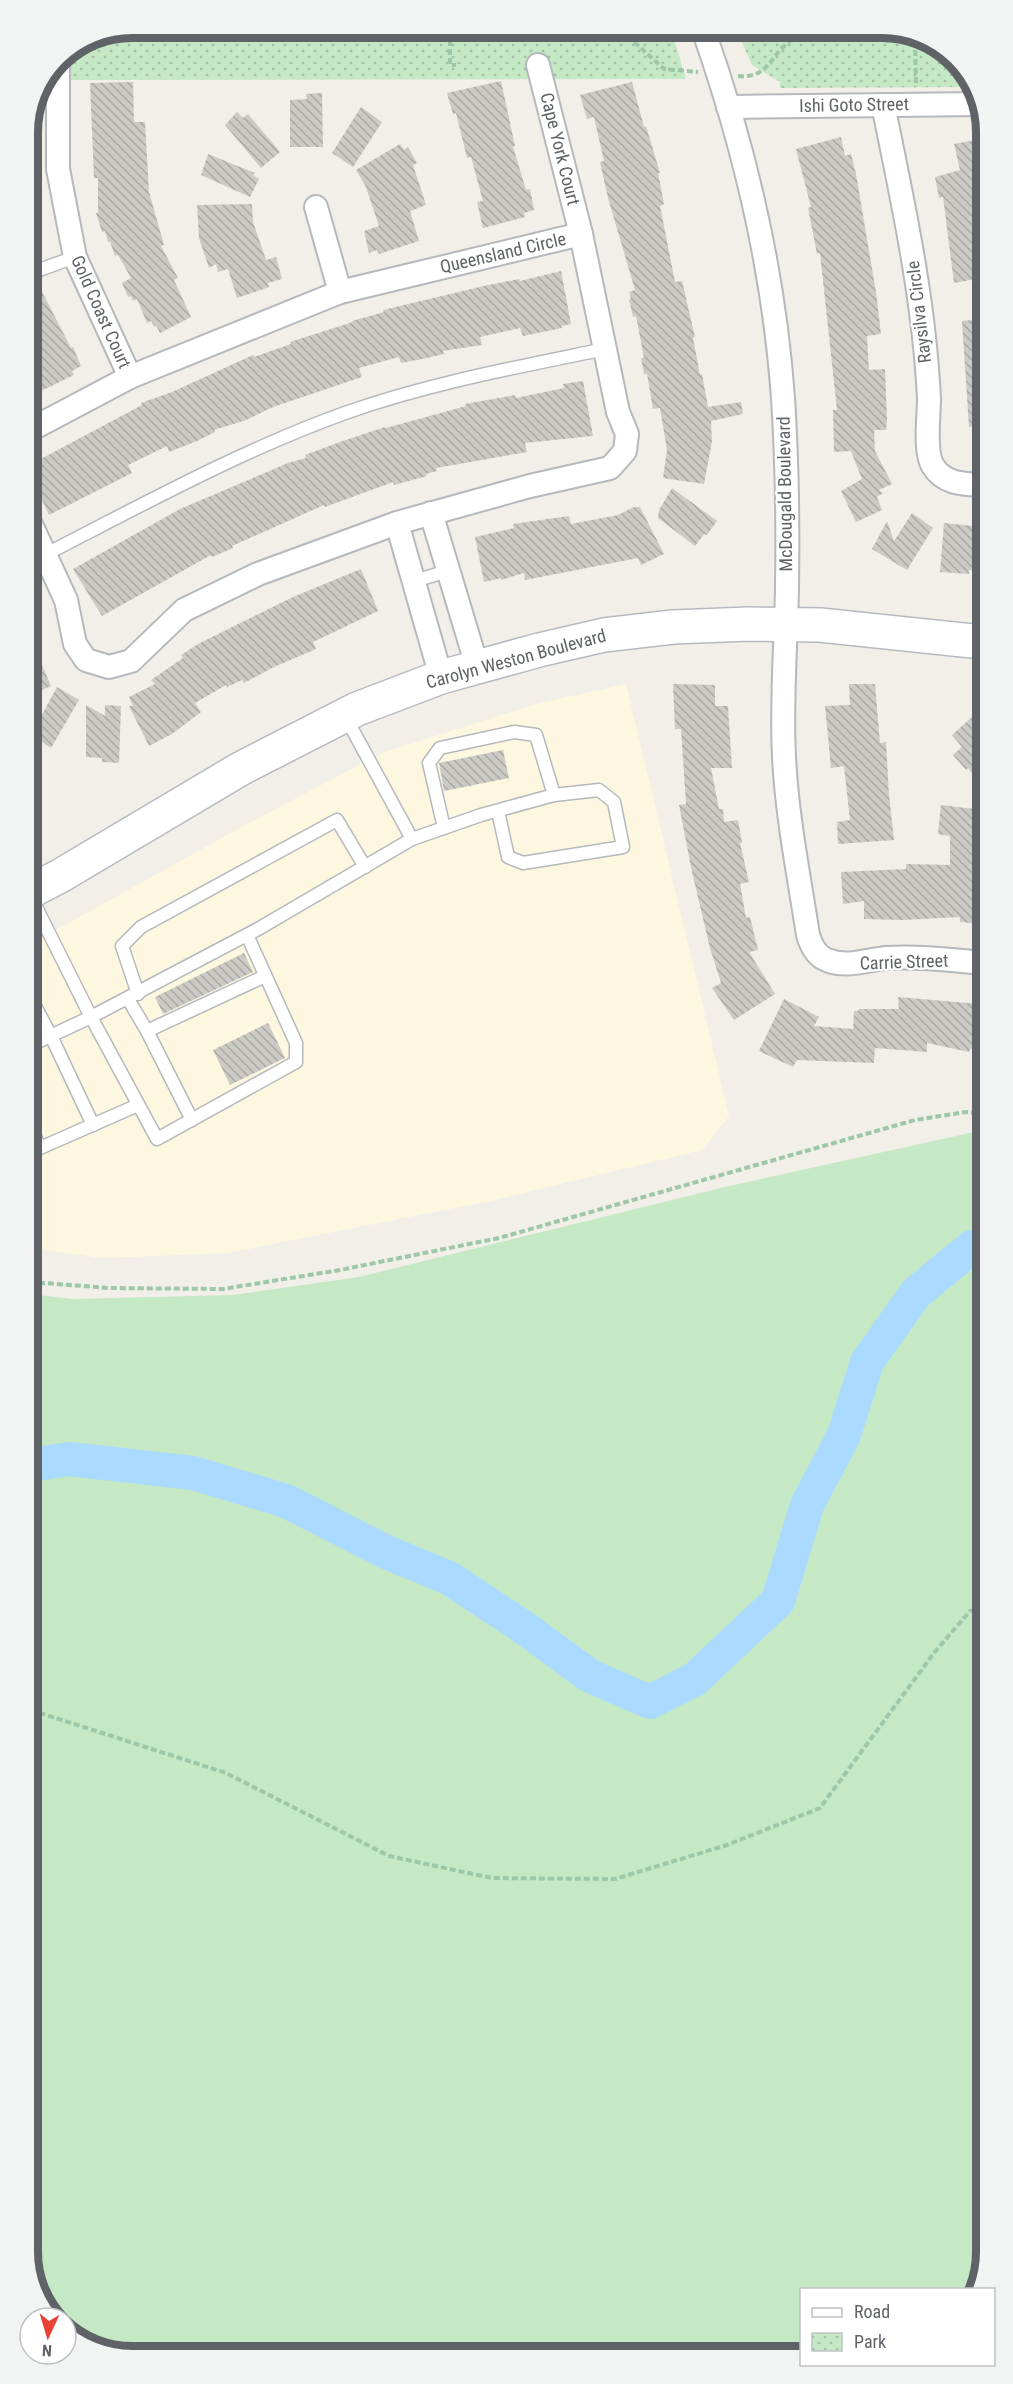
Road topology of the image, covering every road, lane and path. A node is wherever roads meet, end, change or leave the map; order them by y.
1 (266, 37) edge
2 (313, 37) edge
3 (450, 37) edge
4 (629, 38) edge
5 (706, 38) edge
6 (915, 44) edge
7 (641, 49) dead end
8 (456, 65) dead end
9 (538, 65) dead end
10 (58, 73) edge
11 (972, 104) edge
12 (883, 105) junction
13 (916, 105) junction
14 (728, 107) junction
15 (316, 207) dead end
16 (581, 234) junction
17 (75, 257) junction
18 (38, 270) edge
19 (340, 292) junction
20 (605, 349) junction
21 (130, 377) junction
22 (38, 426) edge
23 (976, 484) edge
24 (431, 513) junction
25 (398, 523) junction
26 (38, 538) edge
27 (46, 554) junction
28 (448, 571) junction
29 (414, 581) junction
30 (785, 624) junction
31 (976, 641) edge
32 (477, 666) junction
33 (441, 677) junction
34 (345, 716) junction
35 (554, 795) junction
36 (498, 811) junction
37 (444, 828) junction
38 (412, 839) junction
39 (364, 867) junction
40 (38, 888) edge
41 (38, 911) edge
42 (246, 935) junction
43 (214, 953) junction
44 (825, 960) joint
45 (976, 962) edge
46 (195, 963) junction
47 (221, 964) dead end
48 (202, 974) dead end
49 (265, 976) junction
50 (133, 996) junction
51 (38, 1012) edge
52 (91, 1017) junction
53 (147, 1031) junction
54 (51, 1036) junction
55 (38, 1042) edge
56 (138, 1105) junction
57 (976, 1113) edge
58 (192, 1120) junction
59 (93, 1125) junction
60 (38, 1149) edge
61 (38, 1283) edge
62 (976, 1610) edge
63 (38, 1712) edge

1 - 2 path
3 - 8 path
4 - 7 path
5 - 14 street, McDougald Boulevard
6 - 13 path
9 - 16 street, Cape York Court
10 - 17 street, Gold Coast Court
11 - 13 street, Ishi Goto Street
12 - 13 street, Ishi Goto Street
12 - 14 street, Ishi Goto Street
12 - 23 street, Raysilva Circle
14 - 30 street, McDougald Boulevard
15 - 19 street
16 - 19 street, Queensland Circle
16 - 20 street, Queensland Circle
17 - 18 lane
17 - 21 street, Gold Coast Court
19 - 21 street, Queensland Circle
20 - 24 street, Queensland Circle
20 - 27 lane
21 - 22 street, Queensland Circle
24 - 25 street, Queensland Circle
24 - 28 street
25 - 27 street, Queensland Circle
25 - 29 street
26 - 27 street, Queensland Circle
28 - 29 lane
28 - 32 street
29 - 33 street
30 - 31 street, Carolyn Weston Boulevard
30 - 32 street, Carolyn Weston Boulevard
30 - 44 street, McDougald Boulevard
32 - 33 street, Carolyn Weston Boulevard
33 - 34 street, Carolyn Weston Boulevard
34 - 38 lane
34 - 40 street, Carolyn Weston Boulevard
35 - 36 lane
35 - 36 lane
35 - 37 lane
36 - 37 lane
37 - 38 lane
38 - 39 lane
39 - 42 lane
39 - 50 lane
41 - 52 lane
42 - 43 lane
42 - 49 lane
43 - 46 lane
43 - 47 lane
44 - 45 street, Carrie Street
46 - 48 lane
46 - 50 lane
49 - 53 lane
49 - 58 lane
50 - 52 lane
50 - 53 lane
51 - 54 lane
52 - 54 lane
52 - 56 lane
53 - 58 lane
54 - 55 lane
54 - 59 lane
56 - 58 lane
56 - 59 lane
57 - 61 path
59 - 60 lane
62 - 63 path

